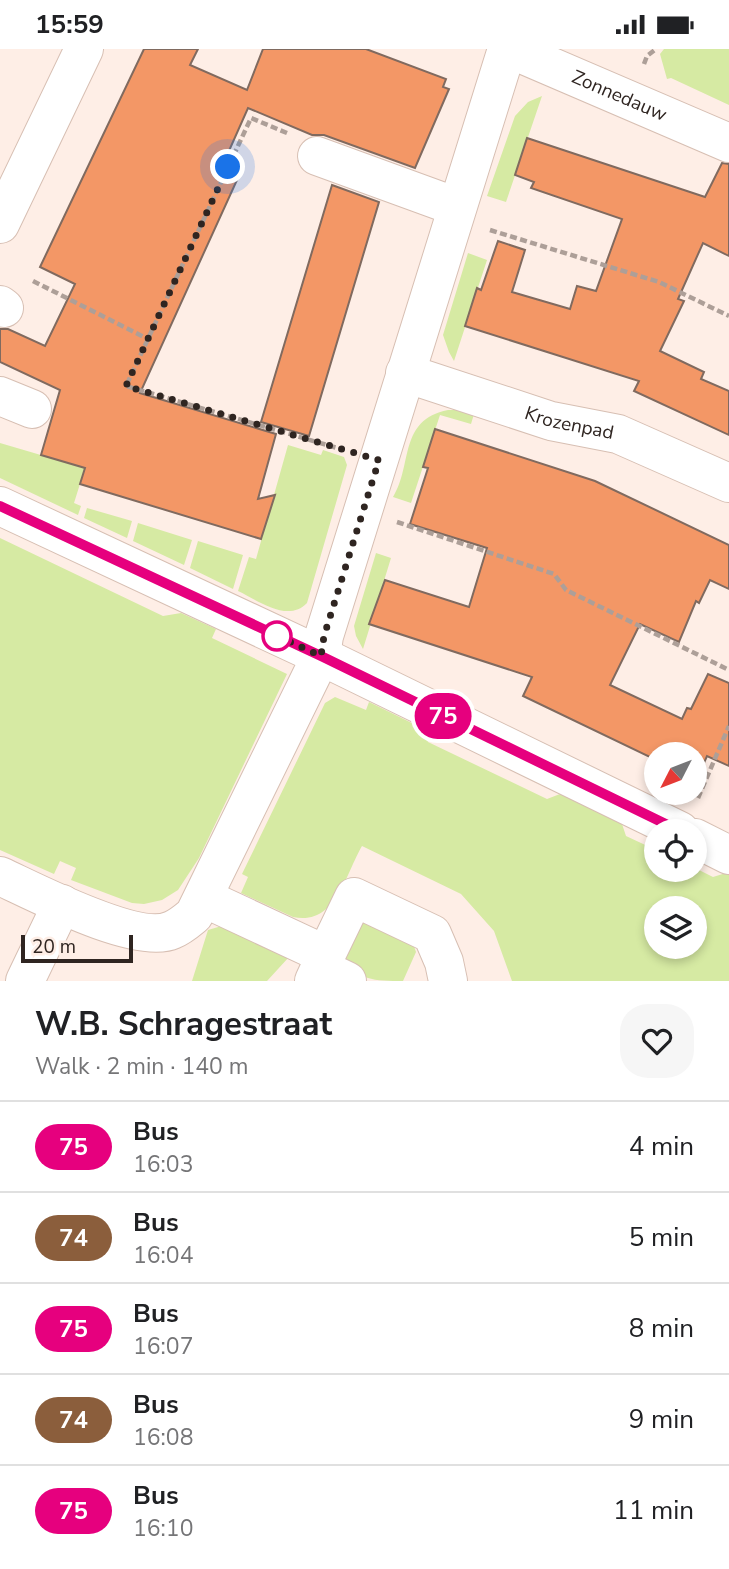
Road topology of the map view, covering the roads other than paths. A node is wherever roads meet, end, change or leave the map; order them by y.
1 (84, 49) edge
2 (508, 49) edge
3 (729, 143) edge
4 (317, 156) road end
5 (456, 213) junction
6 (0, 224) edge
7 (405, 373) junction
8 (729, 483) edge
9 (0, 506) edge
10 (321, 656) junction
11 (674, 819) edge
12 (707, 839) edge
13 (729, 855) edge
14 (0, 876) edge
15 (205, 898) junction
16 (62, 904) junction
17 (327, 971) edge
18 (25, 981) edge
19 (448, 981) edge

1 - 6 street
2 - 3 street, Zonnedauw
2 - 5 street
4 - 5 street
5 - 7 street
7 - 8 street, Krozenpad
7 - 10 street
9 - 10 street
10 - 11 street
10 - 15 street
12 - 13 street
14 - 16 street
15 - 16 street
15 - 17 street
16 - 18 street
17 - 19 street

